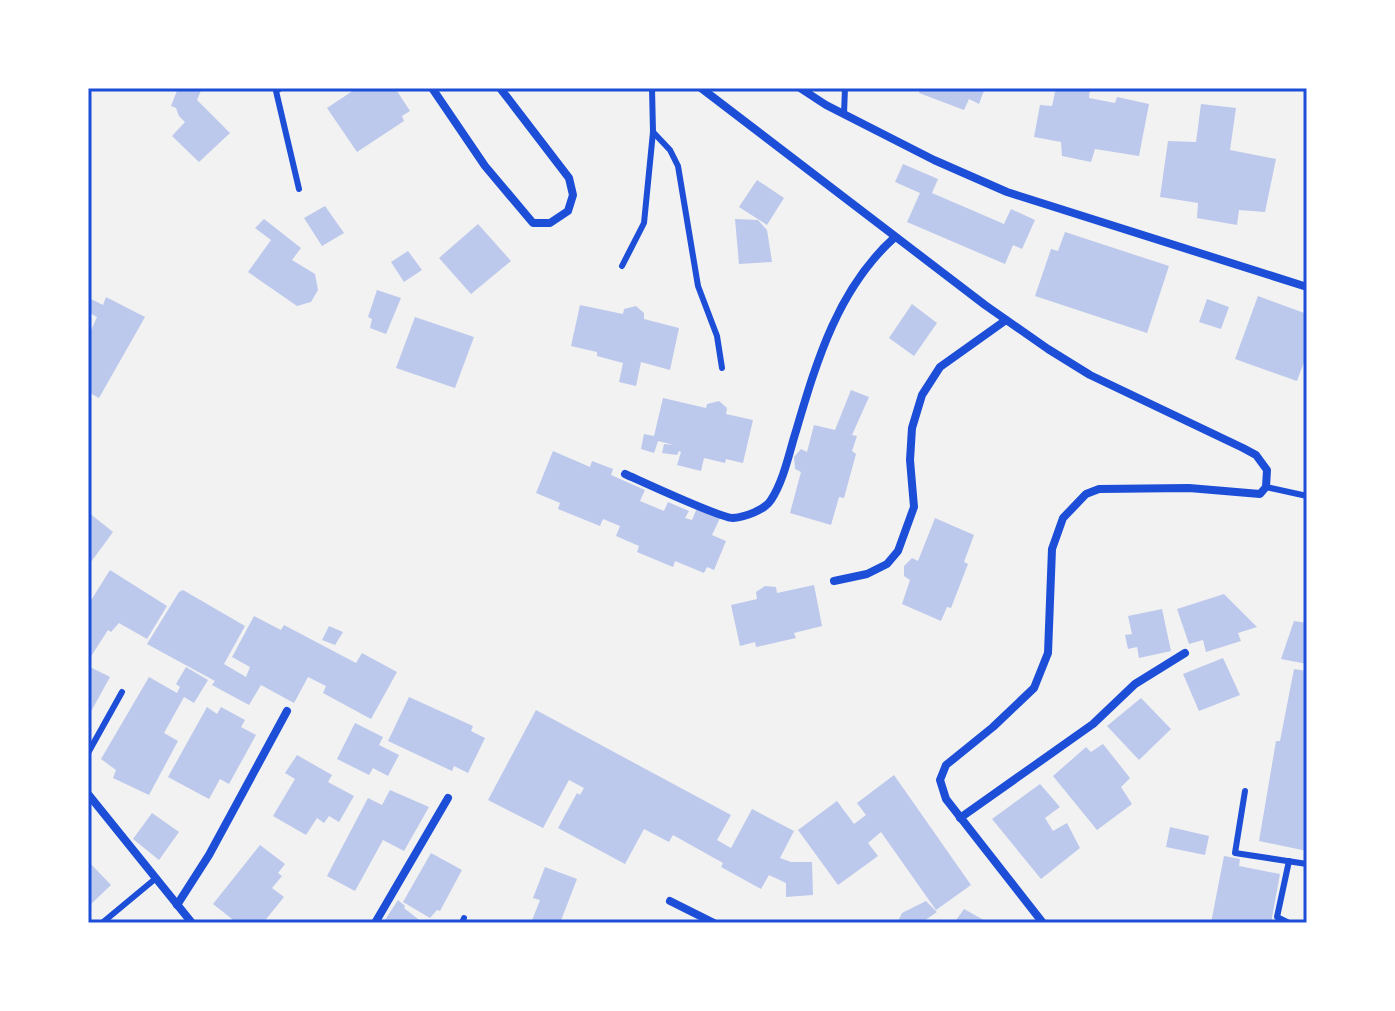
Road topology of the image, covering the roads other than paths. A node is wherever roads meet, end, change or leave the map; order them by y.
1 (281, 88) edge
2 (432, 88) edge
3 (500, 88) edge
4 (652, 88) edge
5 (701, 88) edge
6 (800, 88) edge
7 (845, 88) edge
8 (844, 114) junction
9 (653, 132) junction
10 (299, 189) dead end
11 (895, 237) junction
12 (622, 266) dead end
13 (1307, 287) edge
14 (1006, 320) junction
15 (722, 368) dead end
16 (625, 474) dead end
17 (1266, 487) junction
18 (1307, 496) edge
19 (834, 581) dead end
20 (1185, 653) dead end
21 (122, 692) dead end
22 (287, 711) dead end
23 (88, 753) edge
24 (1245, 791) dead end
25 (88, 794) edge
26 (448, 798) dead end
27 (960, 818) junction
28 (1289, 861) junction
29 (1307, 864) edge
30 (155, 879) junction
31 (670, 901) dead end
32 (177, 905) junction
33 (102, 923) edge
34 (192, 923) edge
35 (375, 923) edge
36 (714, 923) edge
37 (1043, 923) edge
38 (1289, 923) edge

1 - 10 lane
2 - 3 street
4 - 9 lane
5 - 11 street
6 - 8 street
7 - 8 lane
8 - 13 street
9 - 12 lane
9 - 15 lane
11 - 14 street
11 - 16 street
14 - 17 street
14 - 19 street
17 - 18 lane
17 - 27 street
20 - 27 street
21 - 23 lane
22 - 32 street
24 - 28 lane
25 - 30 street
26 - 35 street
27 - 37 street
28 - 29 lane
28 - 38 lane
30 - 32 street
30 - 33 lane
31 - 36 street
32 - 34 street

